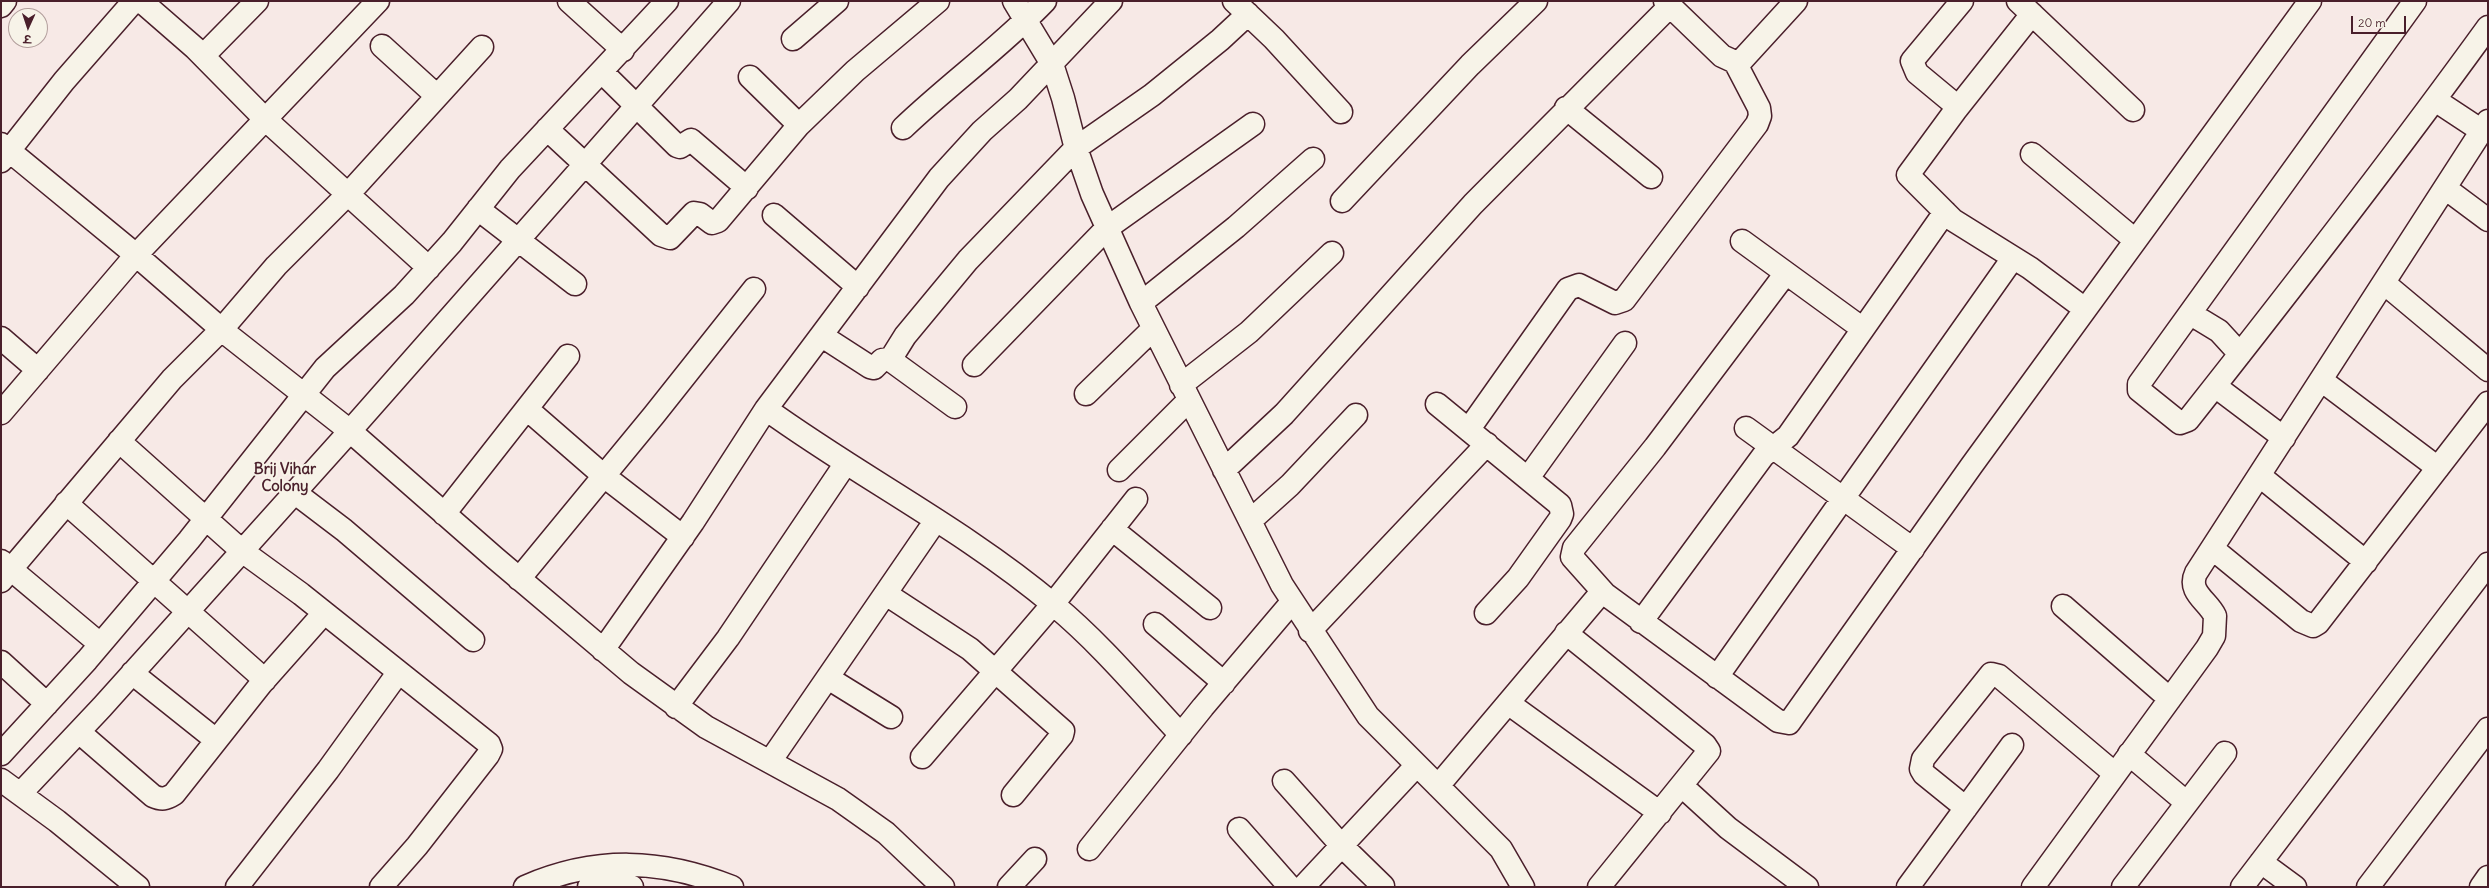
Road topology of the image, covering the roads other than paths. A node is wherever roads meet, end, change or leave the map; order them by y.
1 (5, 1) edge
2 (134, 1) edge
3 (141, 1) edge
4 (257, 1) edge
5 (378, 1) edge
6 (569, 1) edge
7 (667, 1) edge
8 (729, 1) edge
9 (837, 1) edge
10 (938, 1) edge
11 (1014, 1) edge
12 (1045, 1) edge
13 (1111, 1) edge
14 (1536, 1) edge
15 (1796, 1) edge
16 (1962, 1) edge
17 (2310, 1) edge
18 (2415, 1) edge
19 (1668, 3) edge
20 (1, 6) edge
21 (1241, 7) edge
22 (2025, 7) edge
23 (1027, 20) junction
24 (2488, 27) edge
25 (793, 39) dead end
26 (382, 46) dead end
27 (482, 47) dead end
28 (623, 50) junction
29 (203, 56) junction
30 (1735, 62) junction
31 (1052, 64) junction
32 (602, 72) junction
33 (750, 77) dead end
34 (437, 96) junction
35 (2435, 100) junction
36 (637, 107) junction
37 (1958, 107) junction
38 (1566, 108) junction
39 (2133, 110) dead end
40 (1342, 112) dead end
41 (265, 119) junction
42 (1253, 124) dead end
43 (798, 125) junction
44 (2485, 126) edge
45 (904, 128) dead end
46 (547, 129) junction
47 (1076, 148) junction
48 (4, 151) edge
49 (2032, 154) dead end
50 (1313, 159) dead end
51 (584, 166) junction
52 (1651, 177) dead end
53 (747, 188) junction
54 (2445, 188) junction
55 (348, 194) junction
56 (1342, 201) dead end
57 (478, 209) junction
58 (1944, 212) junction
59 (774, 215) dead end
60 (2488, 220) edge
61 (1107, 228) junction
62 (2135, 240) junction
63 (1742, 241) dead end
64 (518, 242) junction
65 (1332, 253) dead end
66 (136, 255) junction
67 (2013, 258) junction
68 (429, 268) junction
69 (1786, 273) junction
70 (2384, 283) junction
71 (575, 284) dead end
72 (858, 287) junction
73 (754, 289) dead end
74 (1141, 303) junction
75 (2085, 310) junction
76 (2191, 314) junction
77 (222, 329) junction
78 (1154, 329) junction
79 (1862, 330) junction
80 (822, 336) junction
81 (1, 338) edge
82 (1625, 343) dead end
83 (2240, 354) junction
84 (568, 356) dead end
85 (890, 360) junction
86 (974, 365) dead end
87 (38, 370) junction
88 (2488, 370) edge
89 (2321, 380) junction
90 (2215, 386) junction
91 (1184, 393) junction
92 (1086, 394) dead end
93 (305, 395) junction
94 (2488, 403) edge
95 (1437, 404) dead end
96 (955, 407) dead end
97 (527, 409) junction
98 (766, 409) junction
99 (1, 413) edge
100 (1356, 415) dead end
101 (1746, 428) dead end
102 (1469, 429) junction
103 (350, 431) junction
104 (2284, 438) junction
105 (119, 441) junction
106 (1487, 444) junction
107 (1774, 447) junction
108 (846, 463) junction
109 (2438, 468) junction
110 (1119, 470) dead end
111 (1224, 470) junction
112 (604, 476) junction
113 (2260, 476) junction
114 (1528, 478) junction
115 (294, 492) junction
116 (1136, 499) dead end
117 (1842, 499) junction
118 (66, 503) junction
119 (444, 514) junction
120 (206, 518) junction
121 (936, 520) junction
122 (1250, 521) junction
123 (1112, 529) junction
124 (683, 537) junction
125 (1913, 549) junction
126 (2213, 549) junction
127 (242, 551) junction
128 (2366, 562) junction
129 (2488, 564) edge
130 (4, 570) edge
131 (519, 579) junction
132 (154, 580) junction
133 (886, 594) junction
134 (1605, 594) junction
135 (1292, 602) junction
136 (1054, 604) junction
137 (2063, 606) dead end
138 (1210, 608) dead end
139 (187, 613) junction
140 (324, 613) junction
141 (1486, 613) dead end
142 (1641, 622) junction
143 (1155, 624) dead end
144 (1310, 631) junction
145 (1566, 633) junction
146 (473, 640) dead end
147 (100, 644) junction
148 (603, 650) junction
149 (1, 662) edge
150 (996, 672) junction
151 (132, 673) junction
152 (398, 673) junction
153 (1717, 677) junction
154 (828, 678) junction
155 (265, 680) junction
156 (1224, 683) junction
157 (2170, 699) junction
158 (1508, 703) junction
159 (47, 704) junction
160 (676, 707) junction
161 (891, 717) dead end
162 (2488, 729) edge
163 (79, 732) junction
164 (1181, 735) junction
165 (216, 740) junction
166 (2012, 745) dead end
167 (2225, 753) dead end
168 (1, 754) edge
169 (2128, 754) junction
170 (922, 757) dead end
171 (771, 760) junction
172 (1416, 766) junction
173 (2114, 773) junction
174 (1, 780) edge
175 (1284, 781) dead end
176 (1438, 786) junction
177 (1682, 786) junction
178 (20, 794) junction
179 (1013, 795) dead end
180 (2187, 803) junction
181 (1966, 808) junction
182 (1660, 813) junction
183 (1239, 829) dead end
184 (1341, 845) junction
185 (1089, 849) dead end
186 (1035, 859) dead end
187 (2261, 862) junction
188 (2488, 877) edge
189 (1384, 886) edge
190 (138, 887) edge
191 (237, 887) edge
192 (381, 887) edge
193 (525, 887) edge
194 (589, 887) edge
195 (632, 887) edge
196 (732, 887) edge
197 (943, 887) edge
198 (1009, 887) edge
199 (1290, 887) edge
200 (1303, 887) edge
201 (1523, 887) edge
202 (1599, 887) edge
203 (1807, 887) edge
204 (1908, 887) edge
205 (2033, 887) edge
206 (2124, 887) edge
207 (2242, 887) edge
208 (2295, 887) edge
209 (2368, 887) edge
210 (2481, 887) edge

1 - 20 street
2 - 48 street
3 - 29 street
4 - 29 street
5 - 41 street
6 - 28 street
7 - 28 street
8 - 36 street
9 - 25 street
10 - 43 street
11 - 23 street
12 - 23 street
13 - 31 street
14 - 56 street
15 - 30 street
16 - 37 street
17 - 62 street
18 - 76 street
19 - 30 street
19 - 38 street
21 - 40 street
21 - 47 street
22 - 37 street
22 - 39 street
23 - 31 street
23 - 45 street
24 - 35 street
26 - 34 street
27 - 34 street
28 - 32 street
29 - 41 street
30 - 102 street
31 - 47 street
31 - 72 street
32 - 36 street
32 - 46 street
33 - 43 street
34 - 55 street
35 - 44 street
35 - 83 street
36 - 51 street
36 - 53 street
37 - 58 street
38 - 52 street
38 - 111 street
41 - 55 street
41 - 66 street
42 - 61 street
43 - 53 street
44 - 54 street
46 - 51 street
46 - 57 street
47 - 61 street
47 - 85 street
48 - 66 street
49 - 62 street
50 - 74 street
51 - 53 street
51 - 64 street
54 - 60 street
54 - 70 street
55 - 68 street
55 - 77 street
57 - 64 street
57 - 68 street
58 - 67 street
58 - 79 street
59 - 72 street
61 - 74 street
61 - 86 street
62 - 75 street
63 - 69 street
64 - 71 street
64 - 103 street
65 - 91 street
66 - 77 street
66 - 87 street
67 - 75 street
67 - 117 street
68 - 93 street
69 - 79 street
69 - 134 street
70 - 88 street
70 - 89 street
72 - 80 street
73 - 112 street
74 - 78 street
75 - 125 street
76 - 83 street
76 - 90 street
77 - 93 street
77 - 105 street
78 - 91 street
78 - 92 street
79 - 107 street
80 - 85 street
80 - 98 street
81 - 87 street
82 - 114 street
83 - 90 street
84 - 97 street
85 - 96 street
87 - 99 street
89 - 104 street
89 - 109 street
90 - 104 street
91 - 110 street
91 - 111 street
93 - 103 street
93 - 120 street
94 - 109 street
95 - 102 street
97 - 112 street
97 - 119 street
98 - 108 street
98 - 124 street
100 - 122 street
101 - 107 street
102 - 106 street
103 - 115 street
103 - 119 street
104 - 113 street
105 - 118 street
105 - 120 street
106 - 114 street
106 - 144 street
107 - 117 street
107 - 142 street
108 - 121 street
108 - 160 street
109 - 128 street
111 - 122 street
112 - 124 street
112 - 131 street
113 - 126 street
113 - 128 street
114 - 141 street
115 - 127 street
115 - 146 street
116 - 123 street
117 - 125 street
117 - 153 street
118 - 130 street
118 - 132 street
119 - 131 street
120 - 127 street
120 - 132 street
121 - 133 street
121 - 136 street
122 - 135 street
123 - 136 street
123 - 138 street
124 - 148 street
125 - 153 street
126 - 128 street
126 - 157 street
127 - 139 street
127 - 140 street
129 - 187 street
130 - 147 street
131 - 148 street
132 - 139 street
132 - 147 street
133 - 150 street
133 - 154 street
134 - 142 street
134 - 145 street
135 - 144 street
135 - 156 street
136 - 150 street
136 - 164 street
137 - 157 street
139 - 151 street
139 - 155 street
140 - 152 street
140 - 155 street
142 - 153 street
143 - 156 street
144 - 172 street
145 - 158 street
145 - 177 street
147 - 159 street
148 - 160 street
149 - 159 street
150 - 170 street
150 - 179 street
151 - 163 street
151 - 165 street
152 - 191 street
152 - 192 street
154 - 161 street
154 - 171 street
155 - 165 street
156 - 164 street
157 - 169 street
158 - 176 street
158 - 182 street
159 - 168 street
160 - 171 street
162 - 209 street
163 - 165 street
163 - 178 street
164 - 185 street
166 - 181 street
167 - 180 street
169 - 173 street
169 - 180 street
171 - 197 street
172 - 176 street
172 - 184 street
173 - 181 street
173 - 205 street
174 - 178 street
175 - 184 street
176 - 201 street
177 - 182 street
177 - 203 street
178 - 190 street
180 - 206 street
181 - 204 street
182 - 202 street
183 - 199 street
184 - 189 street
184 - 200 street
186 - 198 street
187 - 207 street
187 - 208 street
188 - 210 street
193 - 196 street
194 - 195 street

